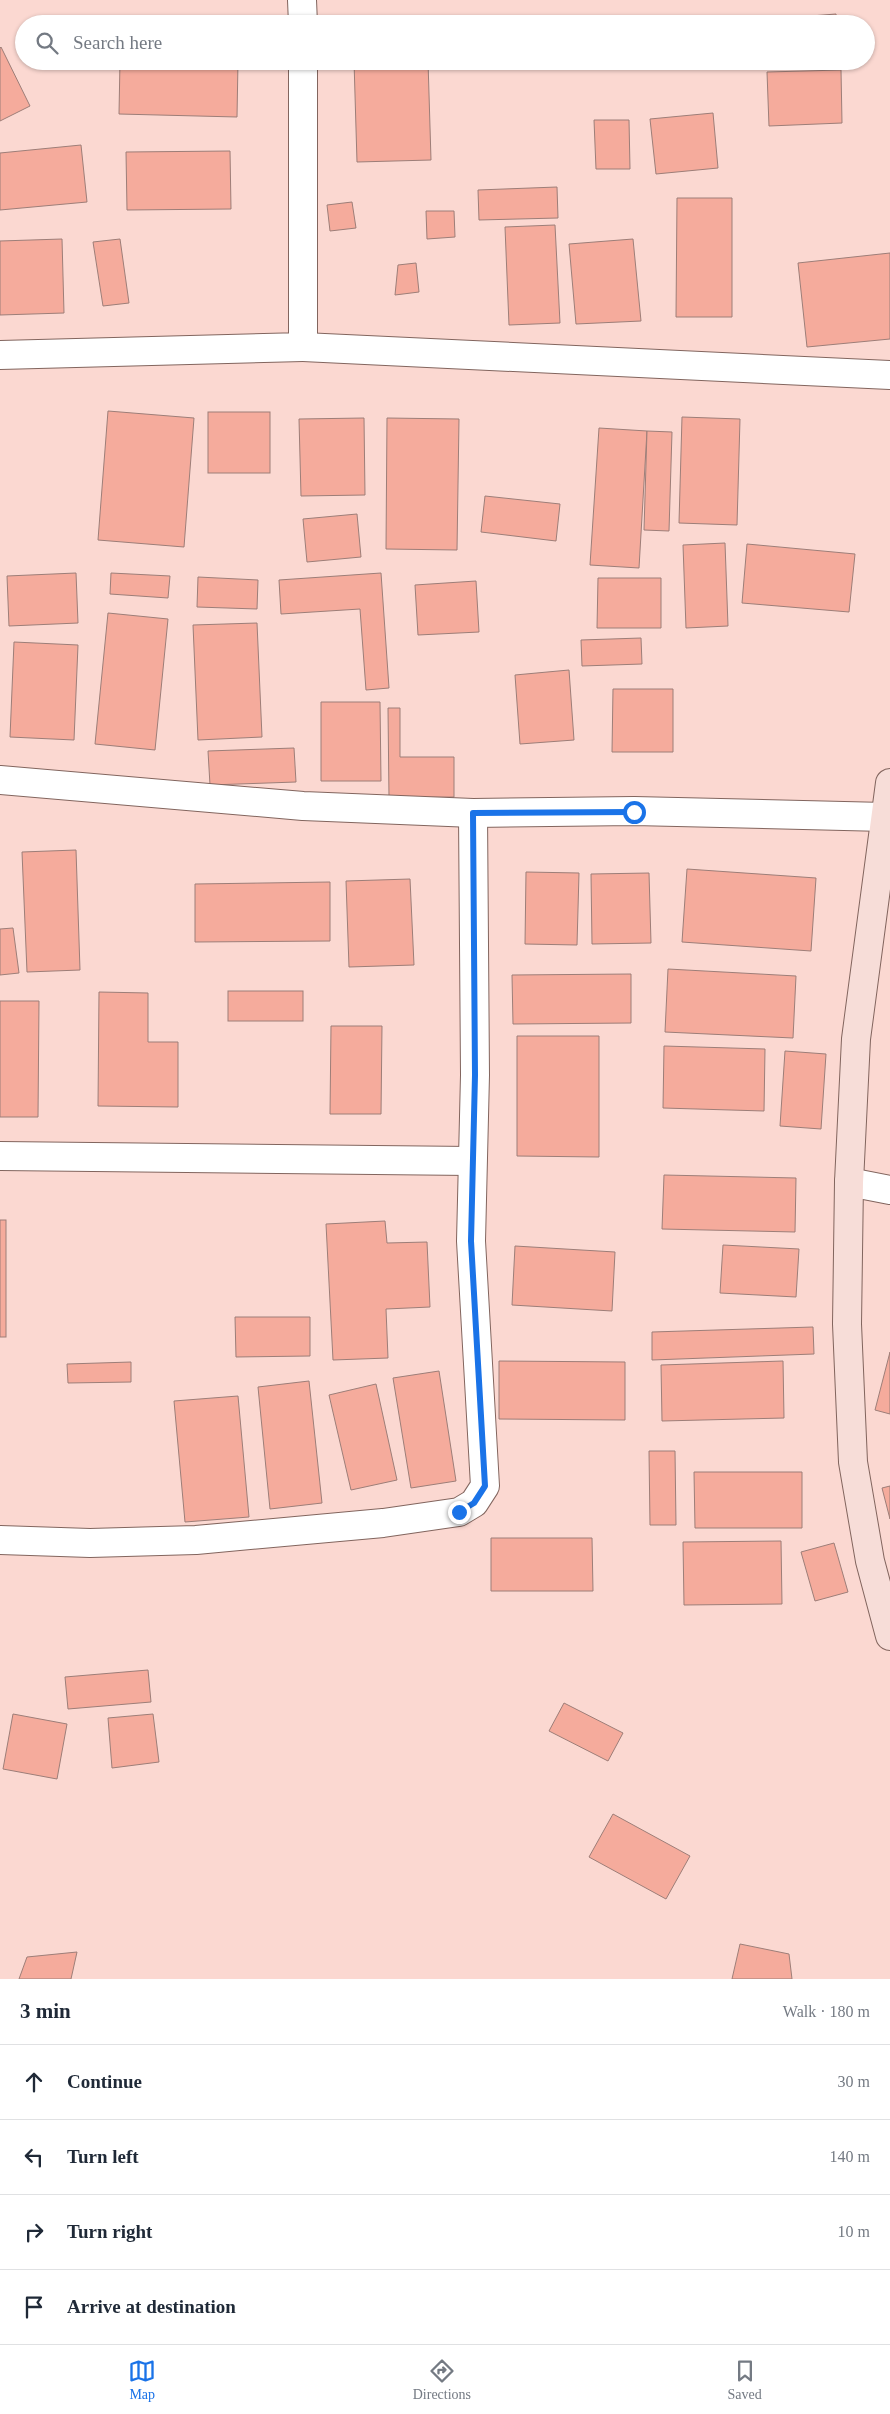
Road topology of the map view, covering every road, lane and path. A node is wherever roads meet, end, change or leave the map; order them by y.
1 (302, 0) edge
2 (303, 15) edge
3 (303, 70) edge
4 (303, 347) junction
5 (0, 355) edge
6 (890, 375) edge
7 (0, 780) edge
8 (890, 783) edge
9 (473, 813) junction
10 (885, 817) junction
11 (0, 1156) edge
12 (472, 1160) junction
13 (849, 1182) junction
14 (890, 1190) edge
15 (0, 1540) edge
16 (890, 1636) edge

1 - 2 street
3 - 4 street
4 - 5 street
4 - 6 street
7 - 9 street
8 - 10 street
9 - 10 street
9 - 12 street
10 - 13 street
11 - 12 street
12 - 15 street
13 - 14 street
13 - 16 street

